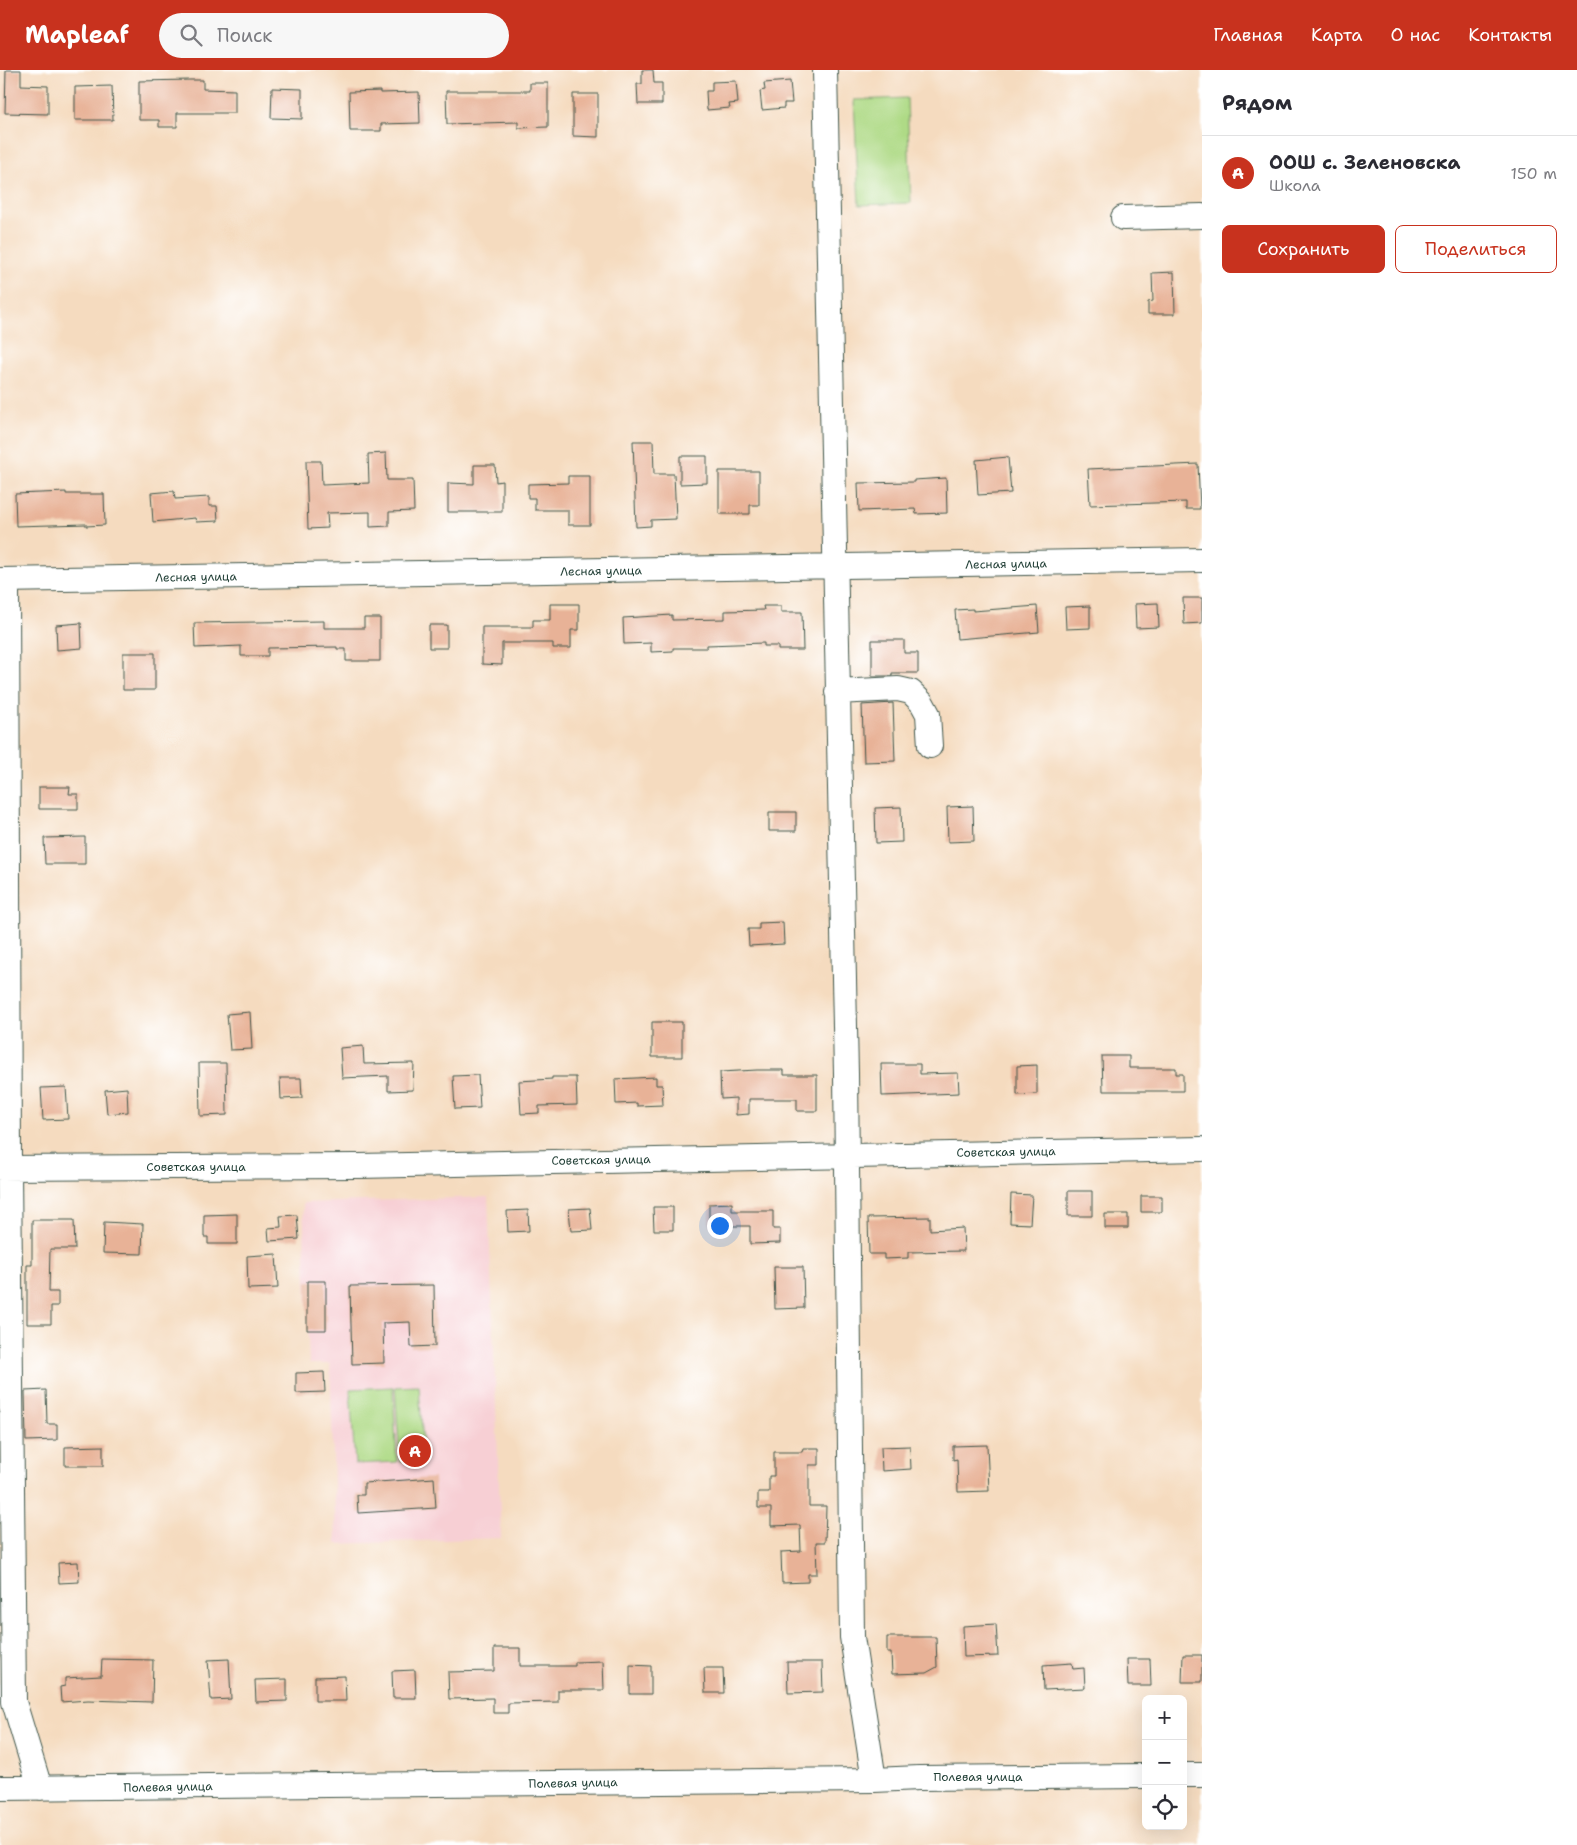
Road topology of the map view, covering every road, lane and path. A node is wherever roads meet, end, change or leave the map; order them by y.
1 (825, 70) edge
2 (1202, 216) edge
3 (1123, 218) dead end
4 (1202, 560) edge
5 (835, 567) junction
6 (3, 580) edge
7 (837, 692) junction
8 (930, 746) dead end
9 (1202, 1149) edge
10 (847, 1155) junction
11 (4, 1168) edge
12 (1202, 1775) edge
13 (1142, 1776) edge
14 (1187, 1776) edge
15 (874, 1780) junction
16 (0, 1788) edge
17 (40, 1788) junction

1 - 5 street
2 - 3 street
4 - 5 street, Лесная улица
5 - 6 street, Лесная улица
5 - 7 street
6 - 11 street
7 - 8 street
7 - 10 street
9 - 10 street, Советская улица
10 - 11 street, Советская улица
10 - 15 street
11 - 17 street
12 - 14 street
13 - 15 street, Полевая улица
15 - 17 street, Полевая улица
16 - 17 street, Полевая улица

